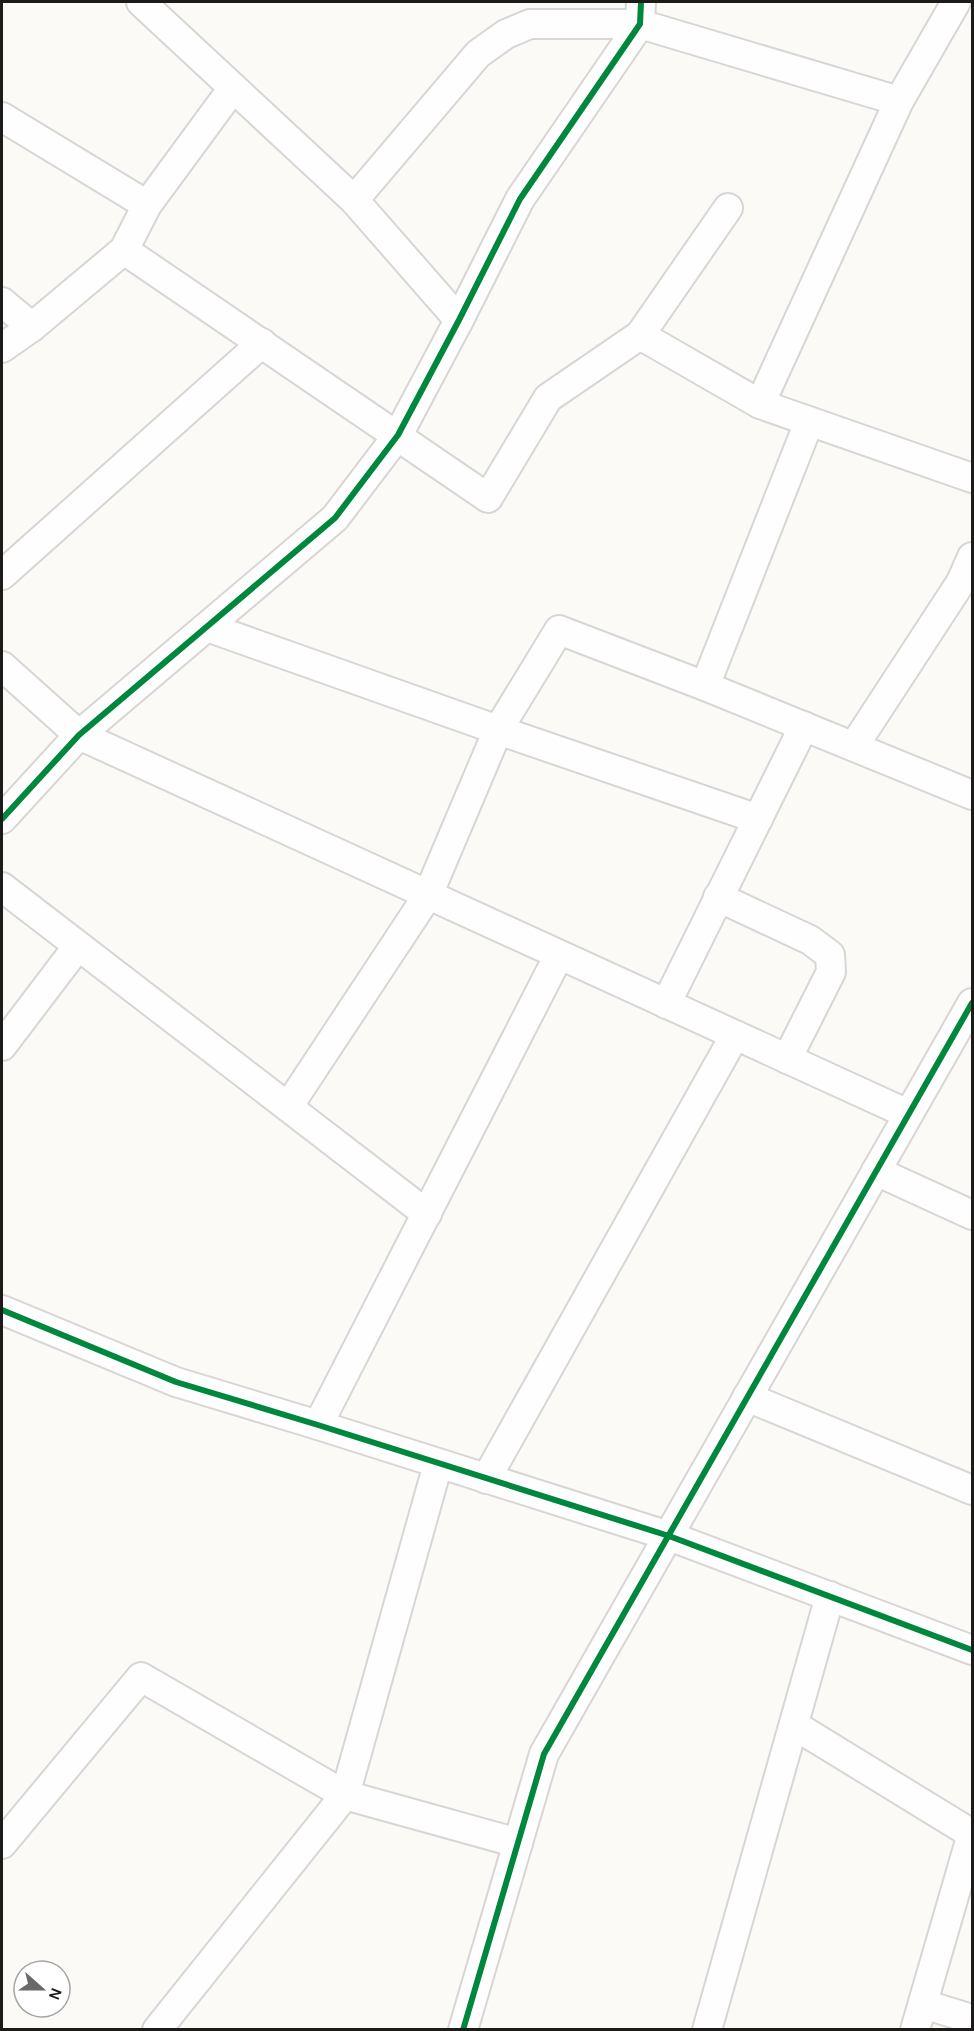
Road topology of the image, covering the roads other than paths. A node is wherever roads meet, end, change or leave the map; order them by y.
1 (141, 2) edge
2 (956, 2) edge
3 (641, 13) edge
4 (233, 88) junction
5 (899, 101) junction
6 (2, 117) edge
7 (354, 200) junction
8 (147, 206) junction
9 (728, 208) dead end
10 (124, 250) junction
11 (2, 302) edge
12 (459, 320) junction
13 (32, 327) junction
14 (640, 335) junction
15 (262, 343) junction
16 (2, 348) edge
17 (760, 404) junction
18 (809, 422) junction
19 (398, 435) junction
20 (972, 478) edge
21 (972, 557) edge
22 (2, 575) edge
23 (207, 627) junction
24 (2, 666) edge
25 (705, 686) junction
26 (804, 726) junction
27 (498, 730) junction
28 (79, 735) junction
29 (854, 746) junction
30 (972, 795) edge
31 (2, 819) edge
32 (758, 819) junction
33 (2, 887) edge
34 (428, 895) junction
35 (718, 897) junction
36 (78, 946) junction
37 (559, 955) junction
38 (972, 1003) edge
39 (666, 1004) junction
40 (735, 1035) junction
41 (2, 1046) edge
42 (787, 1059) junction
43 (288, 1107) junction
44 (909, 1114) junction
45 (876, 1171) junction
46 (427, 1214) junction
47 (972, 1215) edge
48 (2, 1310) edge
49 (747, 1397) junction
50 (318, 1425) junction
51 (438, 1464) junction
52 (486, 1479) junction
53 (972, 1490) edge
54 (669, 1536) junction
55 (830, 1596) junction
56 (972, 1650) edge
57 (794, 1725) junction
58 (345, 1795) junction
59 (972, 1834) edge
60 (518, 1843) junction
61 (2, 1844) edge
62 (919, 2017) edge
63 (972, 2019) edge
64 (157, 2030) edge
65 (463, 2030) edge
66 (707, 2030) edge

1 - 4 street
2 - 5 street
3 - 5 street
3 - 7 street
3 - 12 street
4 - 7 street
4 - 8 street
5 - 17 street
6 - 8 street
7 - 12 street
8 - 10 street
9 - 14 street
10 - 13 street
10 - 15 street
11 - 13 street
12 - 19 street
13 - 16 street
14 - 17 street
14 - 19 street
15 - 19 street
15 - 22 street
17 - 18 street
18 - 20 street
18 - 25 street
19 - 23 street
21 - 29 street
23 - 27 street
23 - 28 street
24 - 28 street
25 - 26 street
25 - 27 street
26 - 29 street
26 - 32 street
27 - 32 street
27 - 34 street
28 - 31 street
28 - 34 street
29 - 30 street
32 - 35 street
33 - 36 street
34 - 37 street
34 - 43 street
35 - 39 street
35 - 42 street
36 - 41 street
36 - 43 street
37 - 39 street
37 - 46 street
38 - 44 street
39 - 40 street
40 - 42 street
40 - 52 street
42 - 44 street
43 - 46 street
44 - 45 street
45 - 47 street
45 - 49 street
46 - 50 street
48 - 50 street
49 - 53 street
49 - 54 street
50 - 51 street
51 - 52 street
51 - 58 street
52 - 54 street
54 - 55 street
54 - 60 street
55 - 56 street
55 - 57 street
57 - 59 street
57 - 66 street
58 - 60 street
58 - 61 street
58 - 64 street
59 - 62 street
60 - 65 street
62 - 63 street

